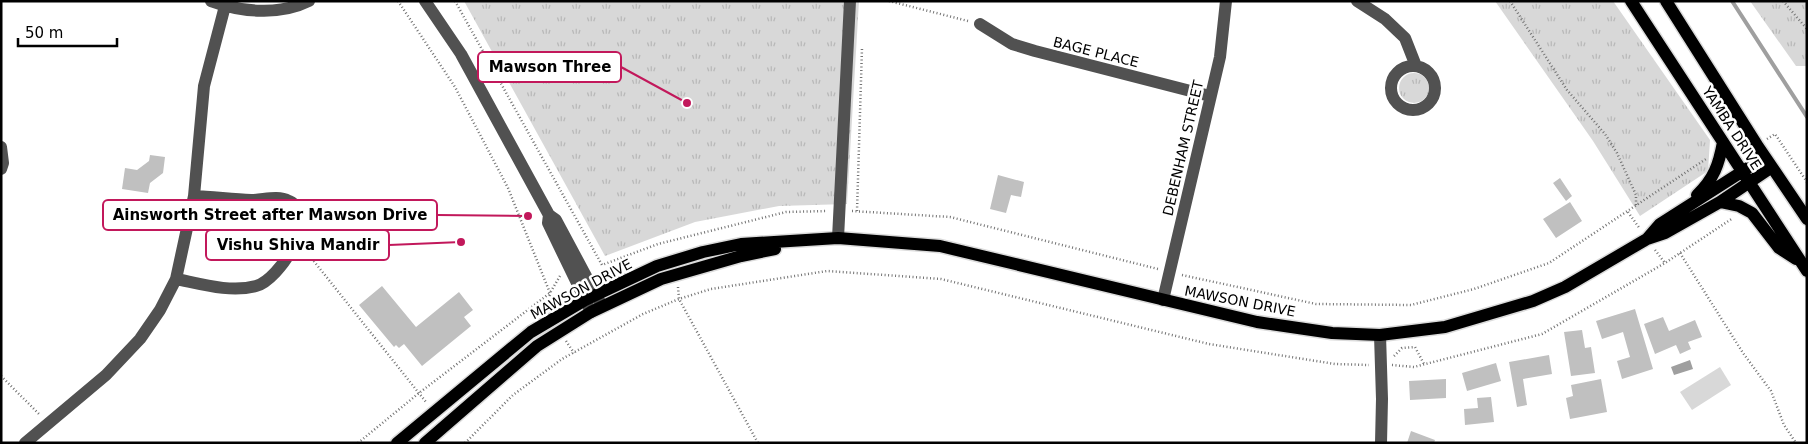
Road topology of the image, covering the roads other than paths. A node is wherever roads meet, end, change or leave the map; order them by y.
1 (211, 1) edge
2 (309, 1) edge
3 (425, 1) edge
4 (850, 1) edge
5 (1226, 1) edge
6 (1357, 1) edge
7 (1632, 1) edge
8 (1666, 1) edge
9 (225, 6) junction
10 (980, 24) road end
11 (1416, 66) dead end
12 (1210, 96) junction
13 (1723, 142) junction
14 (1, 148) edge
15 (1769, 162) junction
16 (1, 169) edge
17 (1746, 178) junction
18 (194, 196) junction
19 (1720, 202) junction
20 (1679, 212) junction
21 (1807, 219) edge
22 (838, 238) junction
23 (1647, 239) junction
24 (1804, 267) edge
25 (176, 279) junction
26 (1163, 300) junction
27 (593, 303) junction
28 (1380, 335) junction
29 (25, 443) edge
30 (396, 443) edge
31 (425, 443) edge
32 (1381, 443) edge

1 - 9 street
2 - 9 street
3 - 27 street
4 - 22 street
5 - 12 street, DEBENHAM STREET
6 - 11 street
7 - 13 main road, YAMBA DRIVE
8 - 15 main road, YAMBA DRIVE
9 - 18 street
10 - 12 street, BAGE PLACE
12 - 26 street, DEBENHAM STREET
13 - 17 main road, YAMBA DRIVE
13 - 20 main road
14 - 16 street
15 - 17 main road
15 - 21 main road, YAMBA DRIVE
17 - 19 main road, MAWSON DRIVE
17 - 20 main road, MAWSON DRIVE
17 - 24 main road, YAMBA DRIVE
18 - 25 street
18 - 25 street
19 - 23 main road, MAWSON DRIVE
19 - 24 main road
20 - 23 main road, MAWSON DRIVE
22 - 26 main road, MAWSON DRIVE
22 - 27 main road, MAWSON DRIVE
23 - 28 main road, MAWSON DRIVE
25 - 29 street
26 - 28 main road, MAWSON DRIVE
27 - 30 main road, MAWSON DRIVE
27 - 31 main road, MAWSON DRIVE
28 - 32 street

